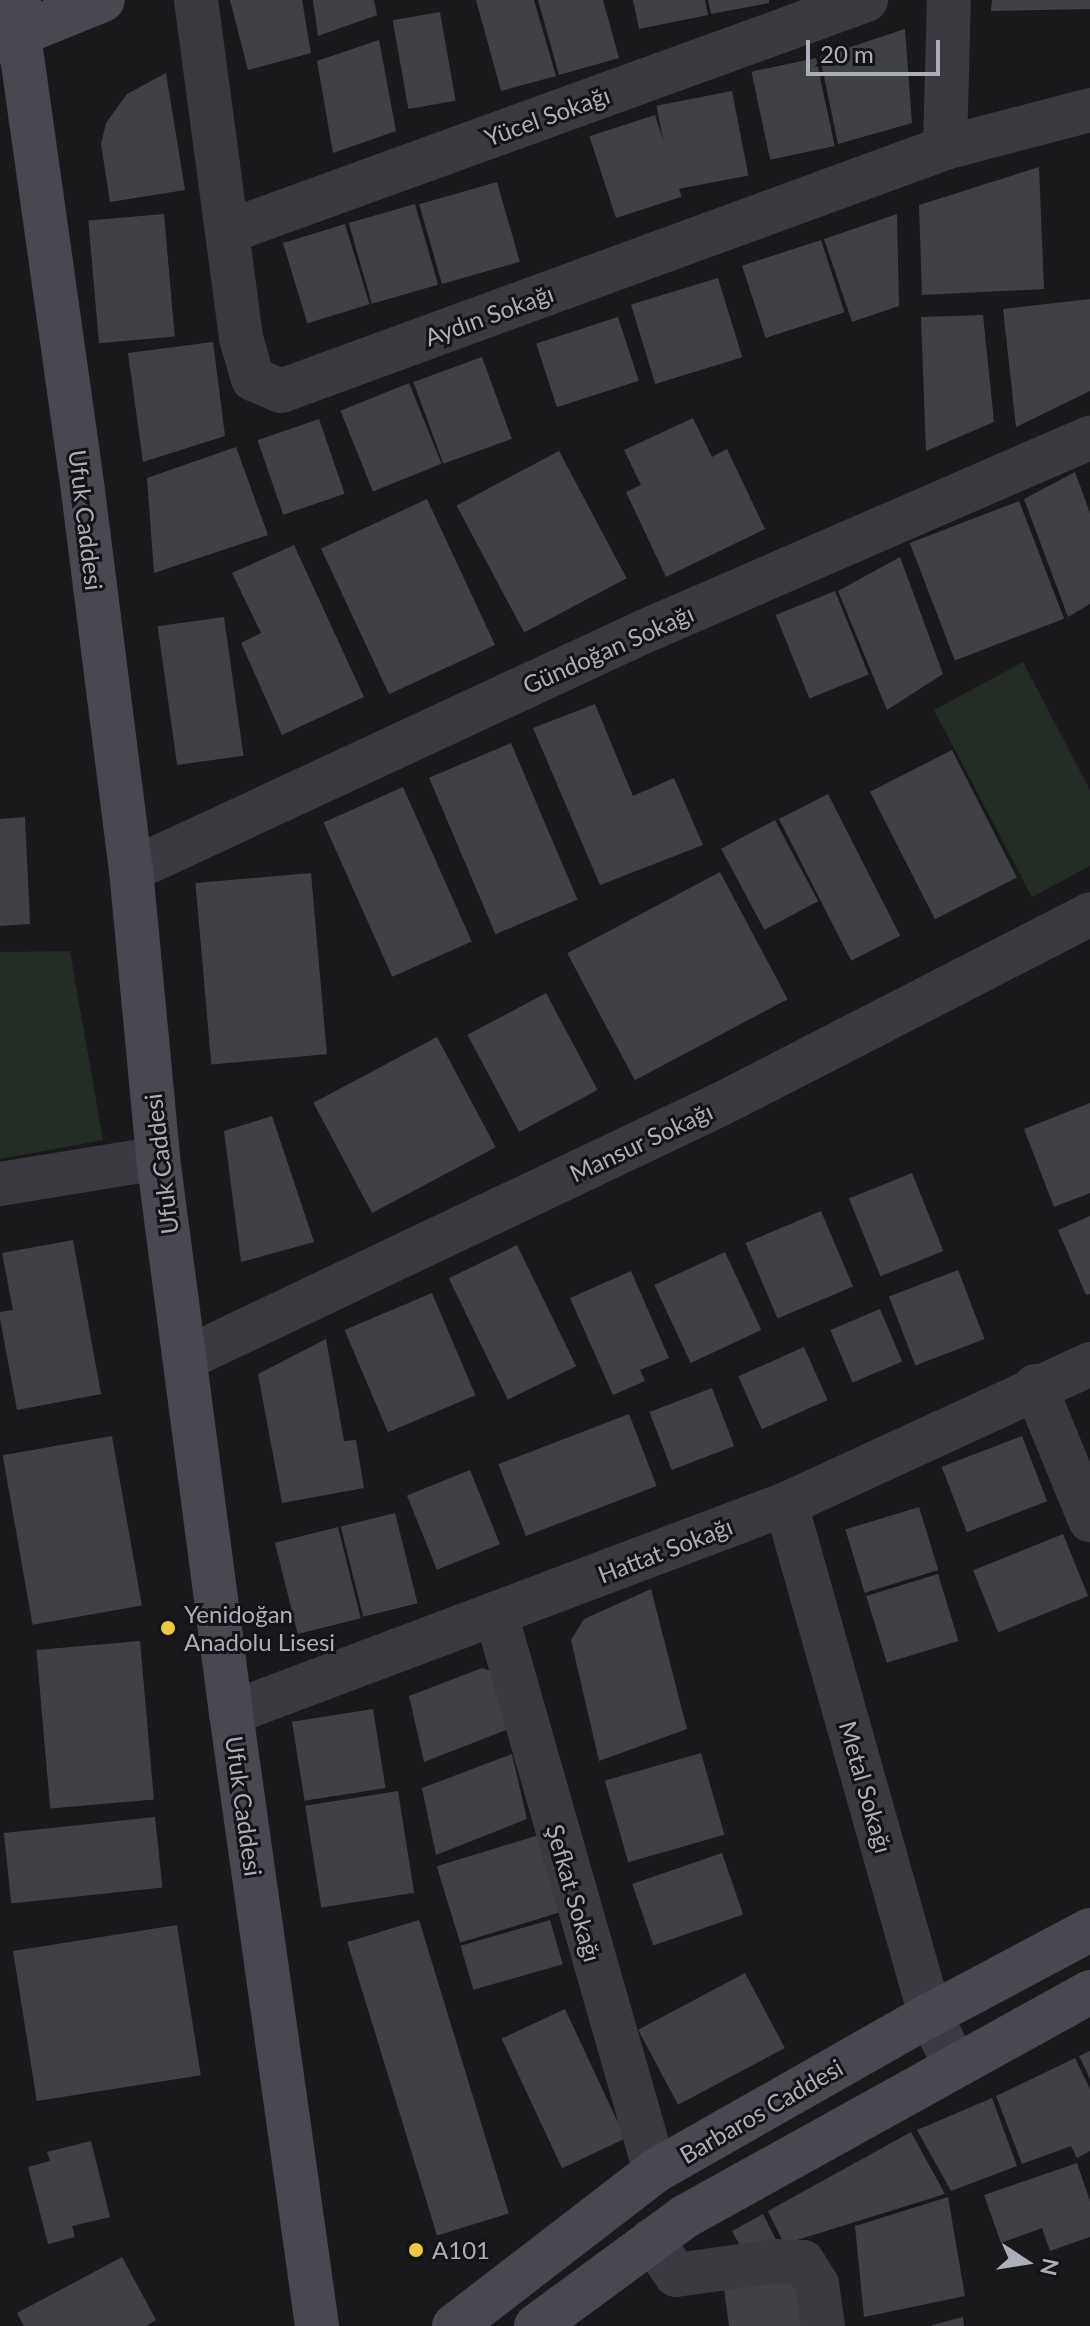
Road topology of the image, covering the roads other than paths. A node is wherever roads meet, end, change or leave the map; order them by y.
1 (103, 0) edge
2 (196, 0) edge
3 (866, 0) edge
4 (949, 0) edge
5 (12, 26) edge
6 (1090, 110) edge
7 (945, 148) junction
8 (227, 232) junction
9 (1090, 438) edge
10 (131, 870) junction
11 (1090, 914) edge
12 (158, 1158) junction
13 (0, 1184) edge
14 (187, 1358) junction
15 (1090, 1364) edge
16 (1035, 1386) junction
17 (786, 1504) junction
18 (1090, 1520) edge
19 (496, 1614) junction
20 (231, 1713) junction
21 (1090, 1930) edge
22 (1090, 1992) edge
23 (930, 2015) junction
24 (955, 2065) junction
25 (655, 2171) junction
26 (652, 2240) junction
27 (317, 2326) edge
28 (454, 2326) edge
29 (536, 2326) edge
30 (823, 2326) edge

1 - 5 street
2 - 8 street, Aydın Sokağı
3 - 8 street, Yücel Sokağı
4 - 7 street
5 - 10 street, Ufuk Caddesi
6 - 7 street, Aydın Sokağı
7 - 8 street, Aydın Sokağı
9 - 10 street, Gündoğan Sokağı
10 - 12 street, Ufuk Caddesi
11 - 14 street, Mansur Sokağı
12 - 13 street
12 - 14 street, Ufuk Caddesi
14 - 20 street, Ufuk Caddesi
15 - 16 street, Hattat Sokağı
16 - 17 street, Hattat Sokağı
16 - 18 street
17 - 19 street, Hattat Sokağı
17 - 23 street, Metal Sokağı
19 - 20 street, Hattat Sokağı
19 - 25 street, Şefkat Sokağı
20 - 27 street, Ufuk Caddesi
21 - 23 street, Barbaros Caddesi
22 - 24 street
23 - 24 street, Metal Sokağı
23 - 25 street, Barbaros Caddesi
24 - 26 street
25 - 28 street, Barbaros Caddesi
26 - 29 street
26 - 30 street

